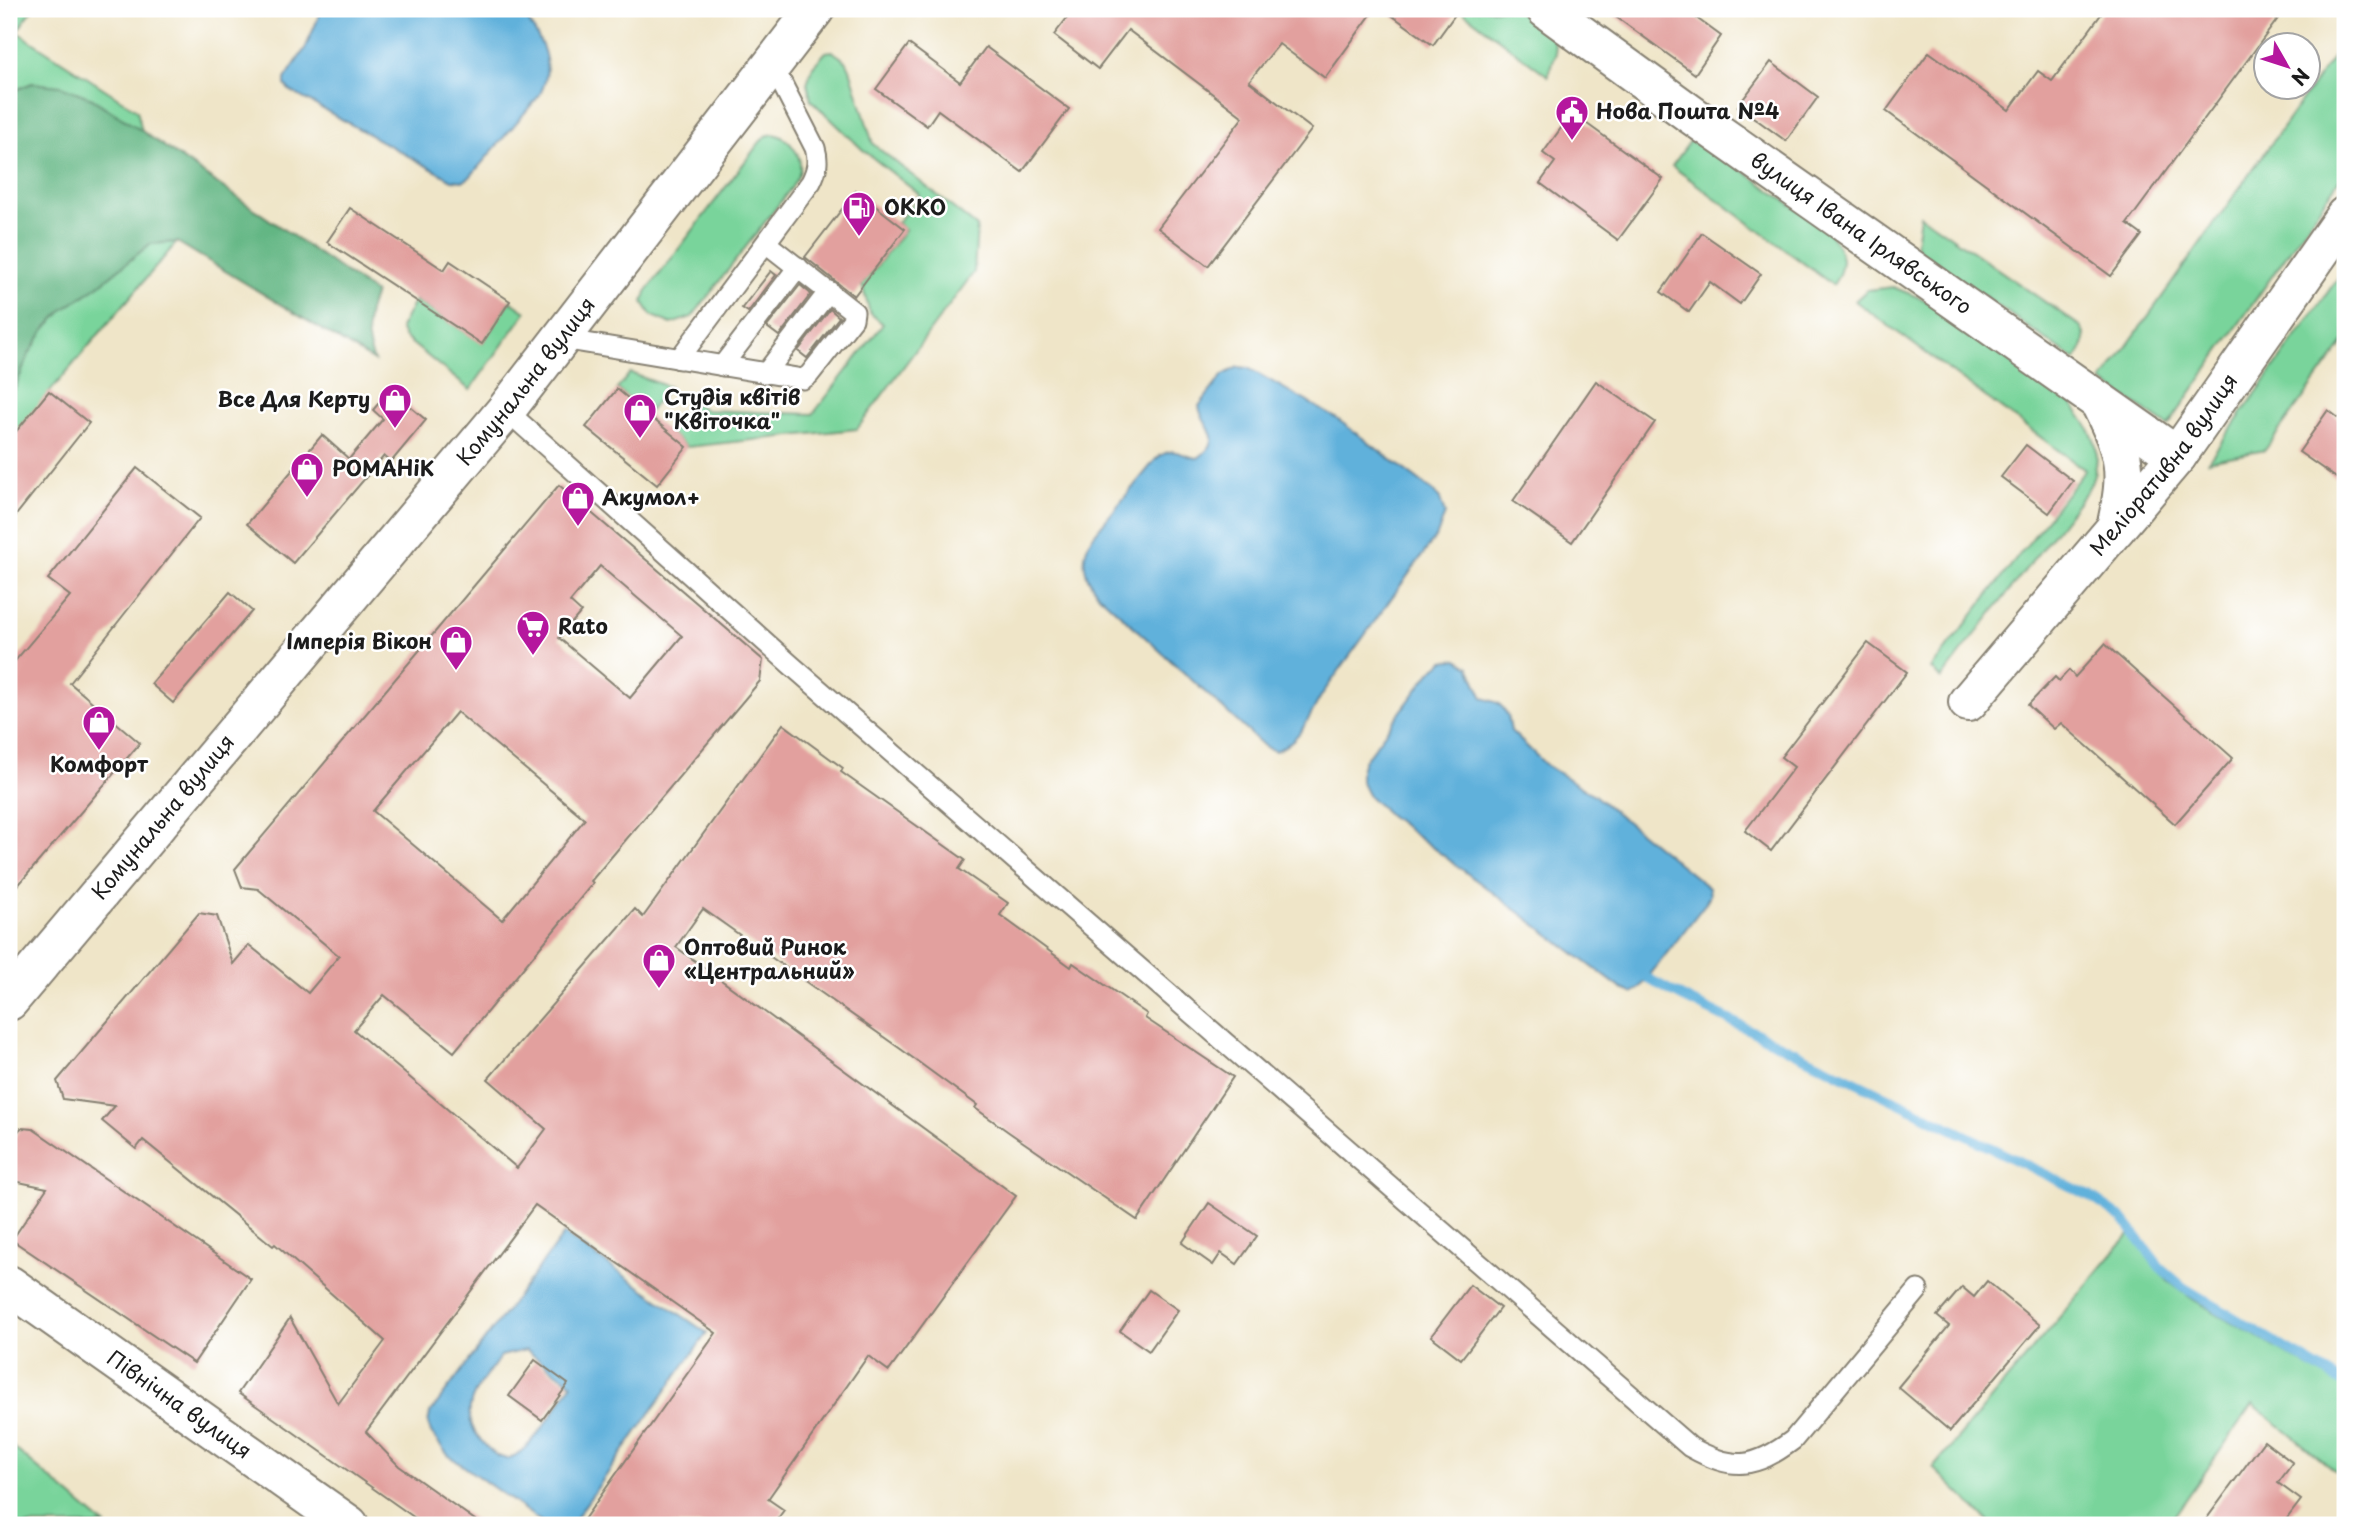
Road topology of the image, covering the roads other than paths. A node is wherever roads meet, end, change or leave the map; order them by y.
1 (816, 9) edge
2 (1546, 9) edge
3 (773, 66) junction
4 (2345, 216) edge
5 (766, 243) junction
6 (798, 267) junction
7 (829, 291) junction
8 (562, 339) junction
9 (679, 359) junction
10 (722, 366) junction
11 (765, 374) junction
12 (2100, 403) junction
13 (506, 410) junction
14 (2177, 456) junction
15 (2116, 528) junction
16 (1968, 702) dead end
17 (9, 1002) edge
18 (9, 1285) edge
19 (1918, 1290) dead end
20 (349, 1525) edge

1 - 3 street, Комунальна вулиця
2 - 12 street, вулиця Івана Ірлявського
3 - 5 lane
3 - 8 street, Комунальна вулиця
4 - 14 street, Меліоративна вулиця
5 - 6 lane
5 - 9 lane
6 - 7 lane
6 - 10 lane
7 - 11 lane
7 - 11 lane
8 - 9 lane
8 - 13 street, Комунальна вулиця
9 - 10 lane
10 - 11 lane
12 - 14 street, вулиця Івана Ірлявського
12 - 15 street
13 - 17 street, Комунальна вулиця
13 - 19 lane
14 - 15 street, Меліоративна вулиця
15 - 16 street, Меліоративна вулиця
18 - 20 street, Північна вулиця

